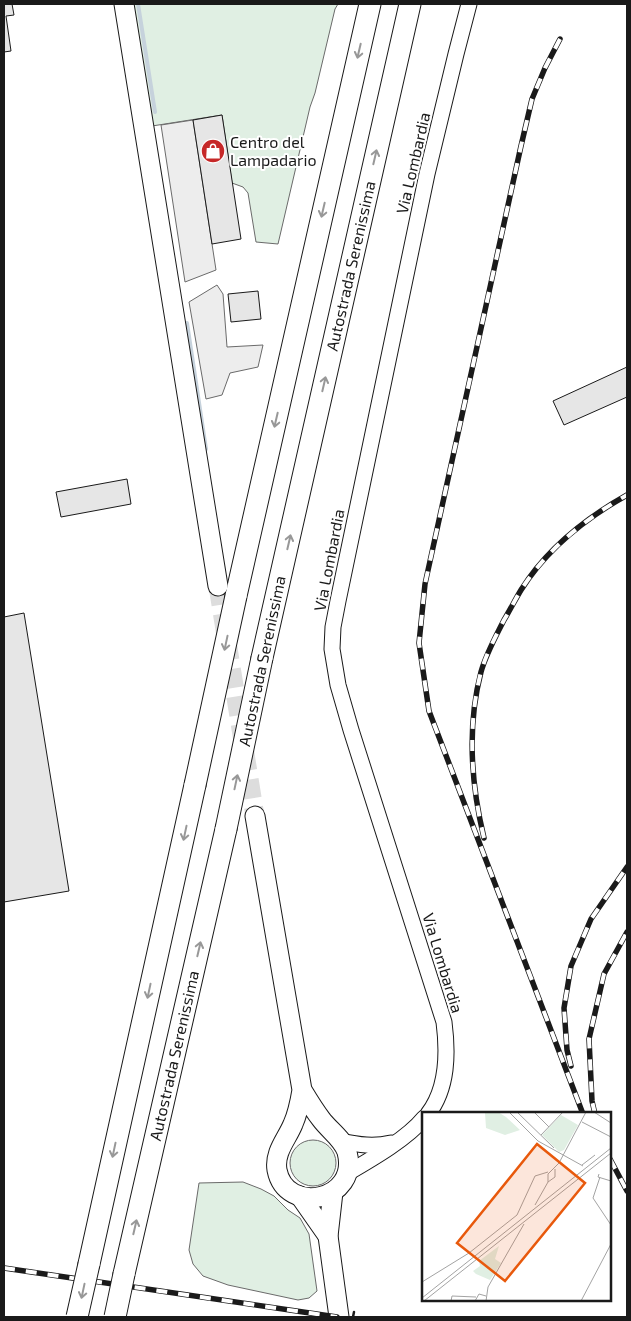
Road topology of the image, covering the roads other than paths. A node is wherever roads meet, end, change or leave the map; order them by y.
1 (124, 4) edge
2 (370, 4) edge
3 (410, 4) edge
4 (469, 4) edge
5 (227, 591) junction
6 (256, 816) tunnel mouth
7 (302, 1090) junction
8 (429, 1112) edge
9 (422, 1120) edge
10 (404, 1136) junction
11 (288, 1137) junction
12 (337, 1137) junction
13 (346, 1174) junction
14 (333, 1192) junction
15 (300, 1196) junction
16 (328, 1236) junction
17 (77, 1317) edge
18 (115, 1317) edge
19 (338, 1317) edge

1 - 5 main road
2 -> 5 highway
18 -> 3 highway, Autostrada Serenissima, bridge
4 - 8 street, Via Lombardia
5 -> 17 highway, bridge
6 - 7 main road
7 - 11 main road
7 - 12 main road
9 - 10 street
10 - 12 street
10 - 13 street
11 - 12 main road
11 - 15 main road
12 - 13 main road
13 - 14 main road
14 - 15 main road
14 - 16 main road
15 - 16 main road
16 - 19 main road

